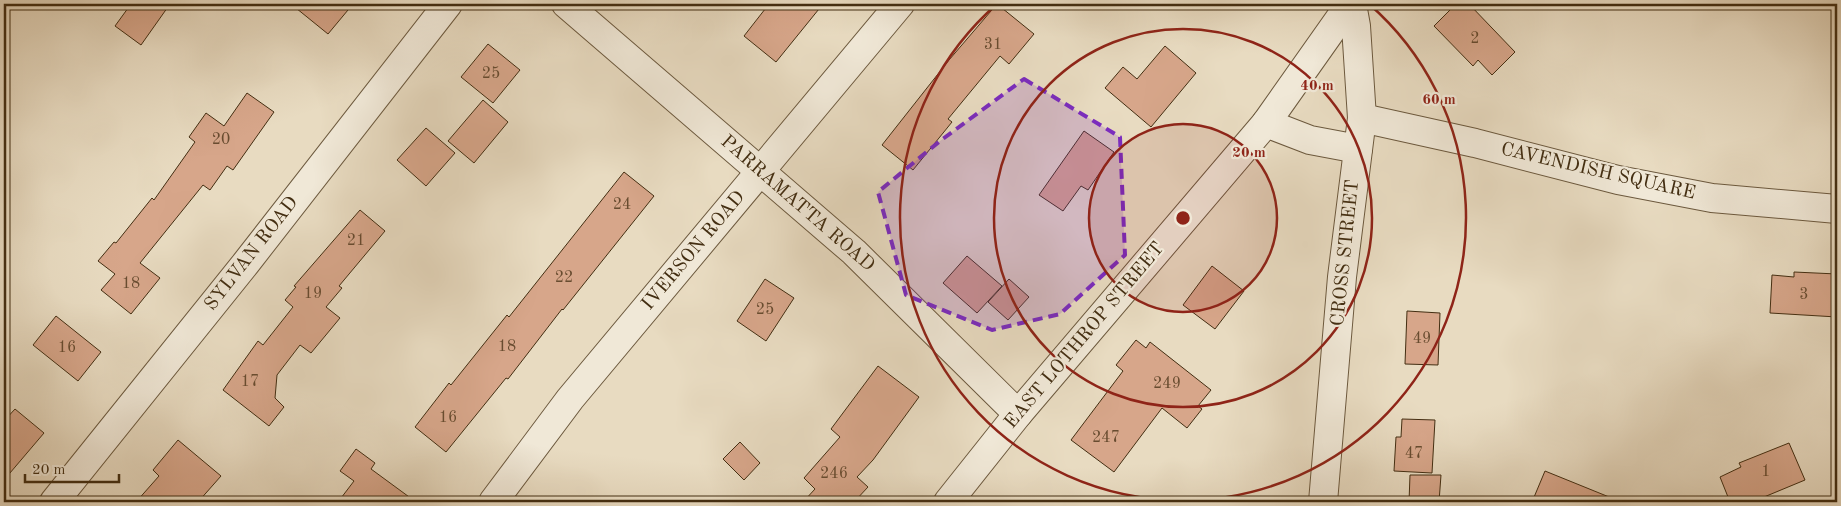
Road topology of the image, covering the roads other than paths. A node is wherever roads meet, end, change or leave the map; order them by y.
1 (448, 4) edge
2 (566, 4) edge
3 (900, 4) edge
4 (1351, 4) edge
5 (1362, 118) junction
6 (1266, 123) junction
7 (1358, 150) junction
8 (761, 172) junction
9 (1837, 209) edge
10 (1018, 414) junction
11 (54, 502) edge
12 (493, 502) edge
13 (948, 502) edge
14 (1323, 502) edge

1 - 11 street, SYLVAN ROAD
2 - 8 street, PARRAMATTA ROAD
3 - 8 street, IVERSON ROAD
4 - 5 street, CROSS STREET
4 - 6 street, EAST LOTHROP STREET
5 - 7 street, CROSS STREET
5 - 9 street, CAVENDISH SQUARE
6 - 7 street
6 - 10 street, EAST LOTHROP STREET
7 - 14 street, CROSS STREET
8 - 10 street, PARRAMATTA ROAD
8 - 12 street, IVERSON ROAD
10 - 13 street, EAST LOTHROP STREET

